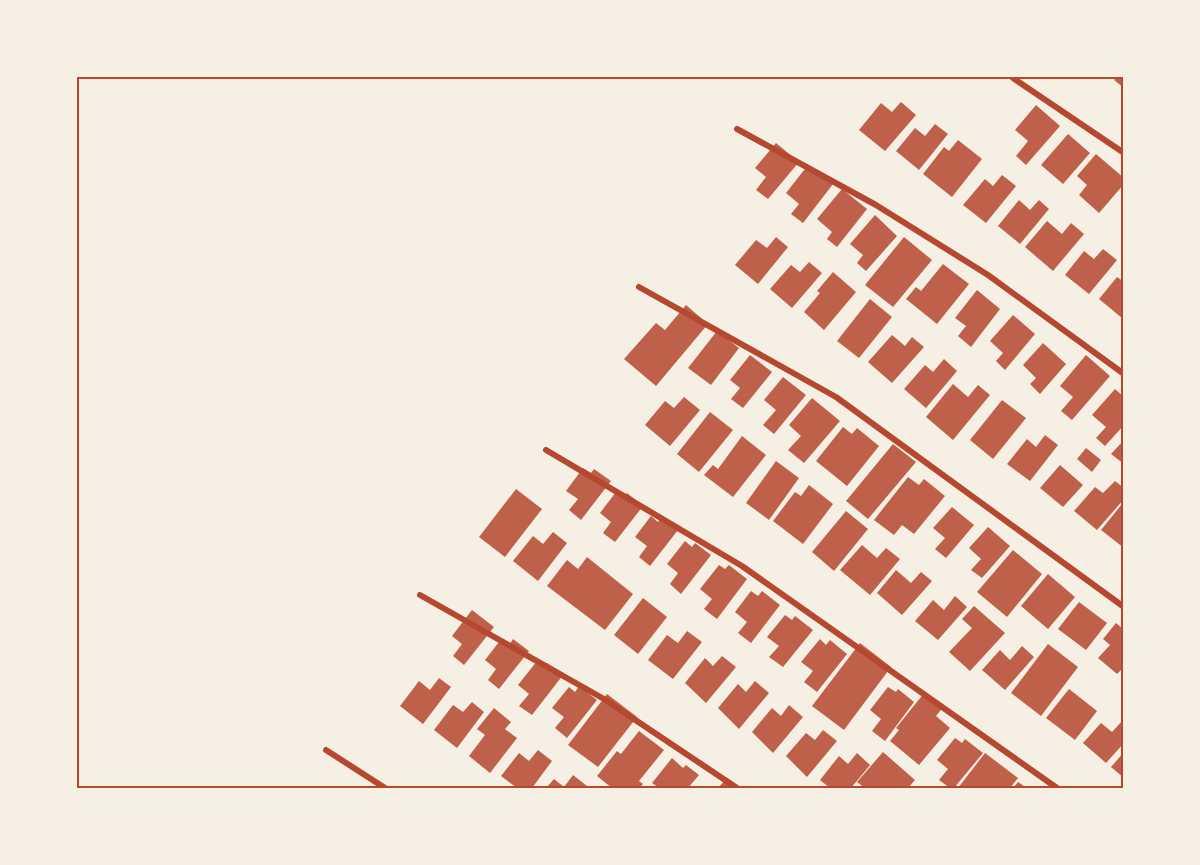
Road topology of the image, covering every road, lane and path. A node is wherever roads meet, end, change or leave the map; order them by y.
1 (1013, 78) dead end
2 (737, 129) dead end
3 (1124, 153) edge
4 (639, 287) dead end
5 (1124, 375) edge
6 (546, 450) dead end
7 (420, 595) dead end
8 (1124, 607) edge
9 (326, 750) dead end
10 (385, 789) edge
11 (737, 789) edge
12 (1057, 789) edge

1 - 3 street
2 - 5 street
4 - 8 street
6 - 12 street
7 - 11 street
9 - 10 street

